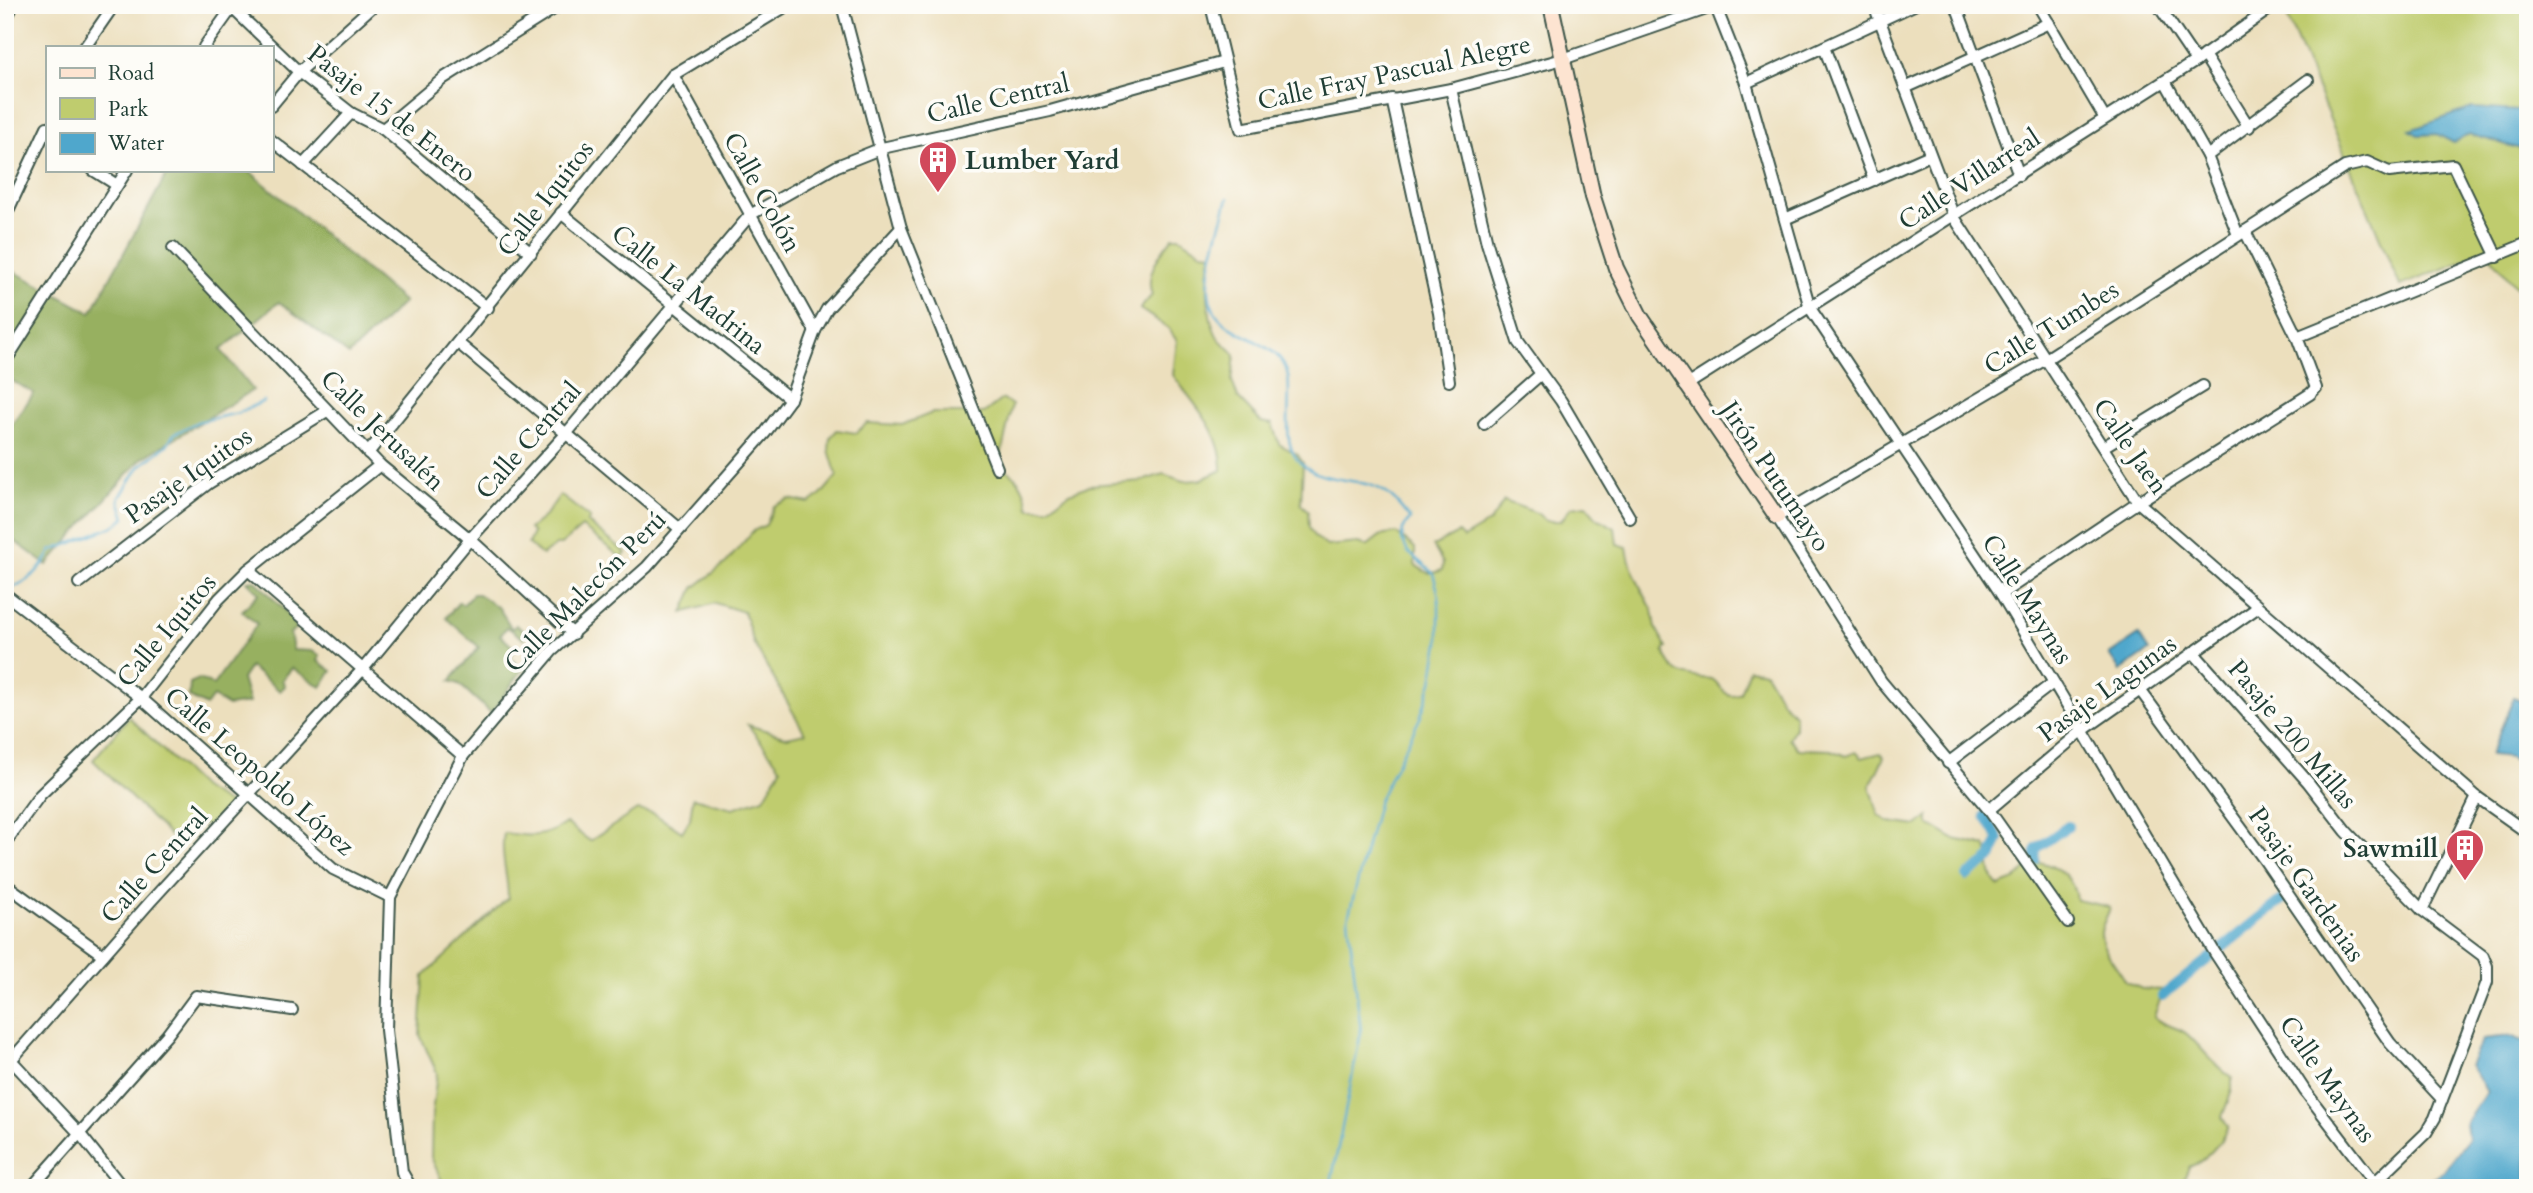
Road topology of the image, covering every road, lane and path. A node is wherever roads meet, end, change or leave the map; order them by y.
1 (13, 5) edge
2 (114, 5) edge
3 (374, 5) edge
4 (559, 5) edge
5 (788, 5) edge
6 (842, 5) edge
7 (1211, 5) edge
8 (1551, 5) edge
9 (1874, 5) edge
10 (1914, 5) edge
11 (1956, 5) edge
12 (2038, 5) edge
13 (2158, 5) edge
14 (2275, 5) edge
15 (231, 6) edge
16 (1716, 6) edge
17 (5, 21) edge
18 (1880, 21) junction
19 (2049, 23) junction
20 (86, 46) edge
21 (205, 46) edge
22 (272, 46) edge
23 (273, 47) edge
24 (1824, 47) junction
25 (1977, 56) junction
26 (1563, 58) junction
27 (2200, 58) junction
28 (1224, 62) junction
29 (299, 72) junction
30 (673, 75) junction
31 (2165, 80) junction
32 (2308, 80) dead end
33 (1746, 83) junction
34 (1905, 88) junction
35 (1451, 89) junction
36 (1392, 99) junction
37 (273, 104) edge
38 (351, 113) junction
39 (2104, 117) junction
40 (2249, 127) junction
41 (383, 129) junction
42 (46, 136) edge
43 (273, 142) edge
44 (882, 148) junction
45 (1930, 155) junction
46 (2207, 156) junction
47 (303, 166) junction
48 (96, 172) edge
49 (126, 172) edge
50 (2019, 175) junction
51 (1874, 180) junction
52 (117, 185) junction
53 (561, 213) junction
54 (750, 215) junction
55 (5, 217) edge
56 (1954, 217) junction
57 (1785, 219) junction
58 (901, 228) junction
59 (2241, 233) junction
60 (2528, 243) edge
61 (173, 248) dead end
62 (531, 253) junction
63 (2497, 257) junction
64 (673, 305) junction
65 (488, 308) junction
66 (1810, 308) junction
67 (815, 331) junction
68 (2297, 337) junction
69 (458, 343) junction
70 (2046, 359) junction
71 (5, 362) edge
72 (1541, 374) junction
73 (1449, 381) dead end
74 (1685, 386) junction
75 (2203, 386) dead end
76 (790, 399) junction
77 (327, 411) junction
78 (1484, 424) dead end
79 (566, 434) junction
80 (1904, 444) junction
81 (2103, 447) junction
82 (368, 453) junction
83 (380, 465) junction
84 (998, 468) dead end
85 (2138, 502) junction
86 (1777, 517) junction
87 (1630, 518) dead end
88 (679, 528) junction
89 (470, 539) junction
90 (248, 570) junction
91 (79, 583) dead end
92 (5, 594) edge
93 (2001, 594) junction
94 (2257, 608) junction
95 (573, 634) junction
96 (2193, 652) junction
97 (363, 669) junction
98 (2053, 683) junction
99 (2140, 690) junction
100 (141, 698) junction
101 (2082, 731) junction
102 (463, 756) junction
103 (1948, 763) junction
104 (250, 793) junction
105 (2477, 797) junction
106 (1989, 810) junction
107 (2525, 831) dead end
108 (5, 843) edge
109 (5, 884) edge
110 (390, 897) junction
111 (2422, 909) junction
112 (2068, 922) dead end
113 (103, 955) junction
114 (292, 1010) dead end
115 (8, 1064) edge
116 (2442, 1099) junction
117 (80, 1134) junction
118 (2372, 1186) edge
119 (31, 1188) edge
120 (123, 1188) edge
121 (411, 1188) edge

1 - 17 street
2 - 20 street
3 - 29 street
4 - 41 street
5 - 30 street, Calle Iquitos
6 - 44 street
7 - 28 street
8 - 26 street, Jirón Putumayo
9 - 18 street, Calle Jaen
10 - 18 street
11 - 25 street
12 - 19 street
13 - 27 street
14 - 27 street, Calle Villarreal
15 - 21 street
15 - 22 street, Pasaje 15 de Enero
16 - 26 street, Calle Fray Pascual Alegre
16 - 33 street, Calle Maynas
18 - 24 street
18 - 34 street, Calle Jaen
19 - 25 street
19 - 39 street
23 - 29 street, Pasaje 15 de Enero
24 - 33 street
24 - 51 street
25 - 34 street
25 - 50 street
26 - 35 street, Calle Fray Pascual Alegre
26 - 74 street, Jirón Putumayo
27 - 31 street, Calle Villarreal
27 - 40 street
28 - 36 street, Calle Fray Pascual Alegre
28 - 44 street, Calle Central
29 - 37 street
29 - 38 street, Pasaje 15 de Enero
30 - 53 street, Calle Iquitos
30 - 54 street, Calle Colón
31 - 39 street, Calle Villarreal
31 - 46 street
32 - 40 street
33 - 57 street, Calle Maynas
34 - 45 street, Calle Jaen
35 - 36 street, Calle Fray Pascual Alegre
35 - 72 street
36 - 73 street
38 - 41 street, Pasaje 15 de Enero
38 - 47 street
39 - 50 street, Calle Villarreal
40 - 46 street
41 - 62 street, Pasaje 15 de Enero
42 - 55 street
43 - 47 street
44 - 54 street, Calle Central
44 - 58 street
45 - 51 street
45 - 56 street, Calle Jaen
46 - 59 street
47 - 65 street
48 - 52 street
49 - 52 street
50 - 56 street, Calle Villarreal
51 - 57 street
52 - 71 street
53 - 62 street, Calle Iquitos
53 - 64 street, Calle La Madrina
54 - 64 street, Calle Central
54 - 67 street, Calle Colón
56 - 66 street, Calle Villarreal
56 - 70 street, Calle Jaen
57 - 66 street, Calle Maynas
58 - 67 street, Calle Malecón Perú
58 - 84 street
59 - 63 street, Calle Tumbes
59 - 68 street
59 - 70 street, Calle Tumbes
60 - 63 street
61 - 77 street, Calle Jerusalén
62 - 65 street, Calle Iquitos
63 - 68 street
64 - 76 street, Calle La Madrina
64 - 79 street, Calle Central
65 - 69 street, Calle Iquitos
66 - 74 street, Calle Villarreal
66 - 80 street, Calle Maynas
67 - 76 street, Calle Malecón Perú
68 - 85 street
69 - 79 street
69 - 82 street, Calle Iquitos
70 - 80 street, Calle Tumbes
70 - 81 street, Calle Jaen
72 - 78 street
72 - 87 street
74 - 86 street, Jirón Putumayo
75 - 81 street
76 - 88 street, Calle Malecón Perú
77 - 82 street, Calle Jerusalén
77 - 91 street, Pasaje Iquitos
79 - 88 street
79 - 89 street, Calle Central
80 - 86 street, Calle Tumbes
80 - 93 street, Calle Maynas
81 - 85 street, Calle Jaen
82 - 83 street, Calle Jerusalén
83 - 89 street, Calle Jerusalén
83 - 90 street, Calle Iquitos
85 - 93 street
85 - 94 street, Calle Jaen
86 - 103 street, Jirón Putumayo
88 - 95 street, Calle Malecón Perú
89 - 95 street, Calle Jerusalén
89 - 97 street, Calle Central
90 - 97 street
90 - 100 street, Calle Iquitos
92 - 100 street, Calle Leopoldo López
93 - 98 street, Calle Maynas
94 - 96 street, Pasaje Lagunas
94 - 105 street, Calle Jaen
95 - 102 street, Calle Malecón Perú
96 - 99 street, Pasaje Lagunas
96 - 111 street, Pasaje 200 Millas
97 - 102 street
97 - 104 street, Calle Central
98 - 101 street, Calle Maynas
98 - 103 street
99 - 101 street, Pasaje Lagunas
99 - 116 street, Pasaje Gardenias
100 - 104 street, Calle Leopoldo López
100 - 108 street, Calle Iquitos
101 - 106 street, Pasaje Lagunas
101 - 118 street, Calle Maynas
102 - 110 street, Calle Malecón Perú
103 - 106 street, Jirón Putumayo
104 - 110 street, Calle Leopoldo López
104 - 113 street, Calle Central
105 - 107 street, Calle Jaen
105 - 111 street
106 - 112 street, Jirón Putumayo
109 - 113 street
110 - 121 street
111 - 116 street, Pasaje 200 Millas
113 - 115 street, Calle Central
114 - 117 street
115 - 117 street
116 - 118 street
117 - 119 street
117 - 120 street

